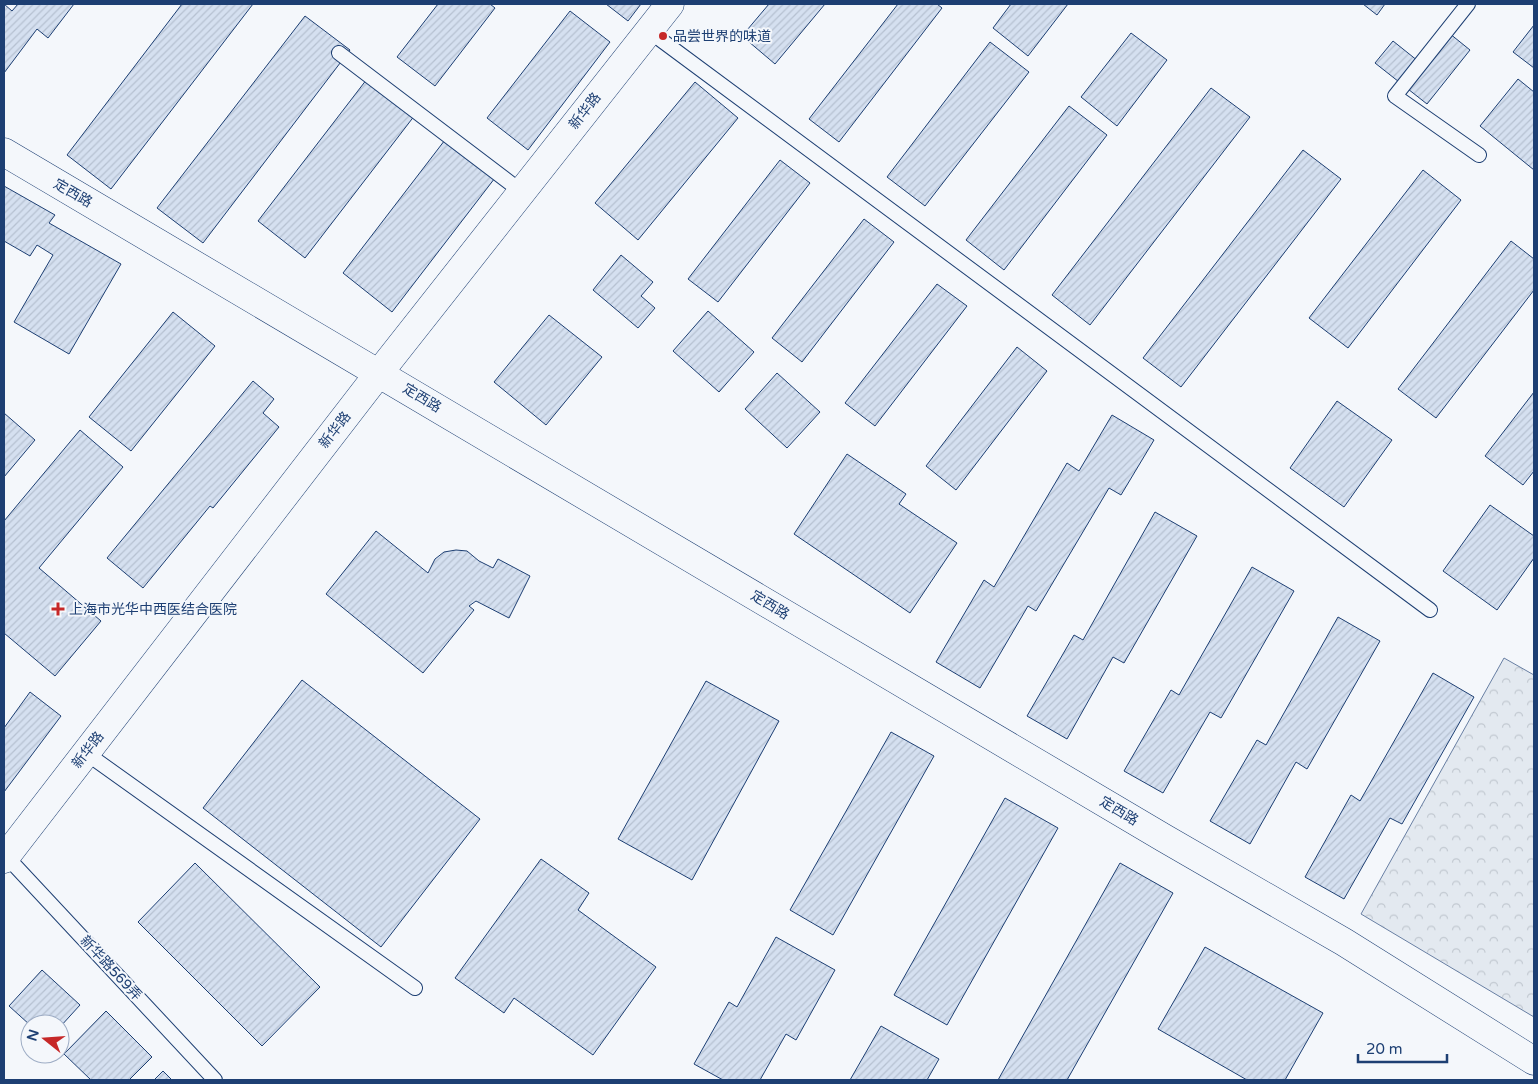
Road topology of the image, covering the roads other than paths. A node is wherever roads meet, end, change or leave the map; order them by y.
1 (670, 4) edge
2 (1468, 4) edge
3 (649, 31) junction
4 (339, 53) dead end
5 (4, 152) edge
6 (1479, 155) dead end
7 (522, 192) junction
8 (379, 373) junction
9 (1430, 610) dead end
10 (86, 753) junction
11 (5, 857) edge
12 (415, 988) dead end
13 (1534, 1062) edge
14 (215, 1080) edge

1 - 3 street, 新华路
2 - 6 lane
3 - 7 street, 新华路
3 - 9 lane
4 - 7 lane
5 - 8 street, 定西路
7 - 8 street, 新华路
8 - 10 street, 新华路
8 - 13 street, 定西路
10 - 11 street, 新华路
10 - 12 lane
11 - 14 lane, 新华路569弄

